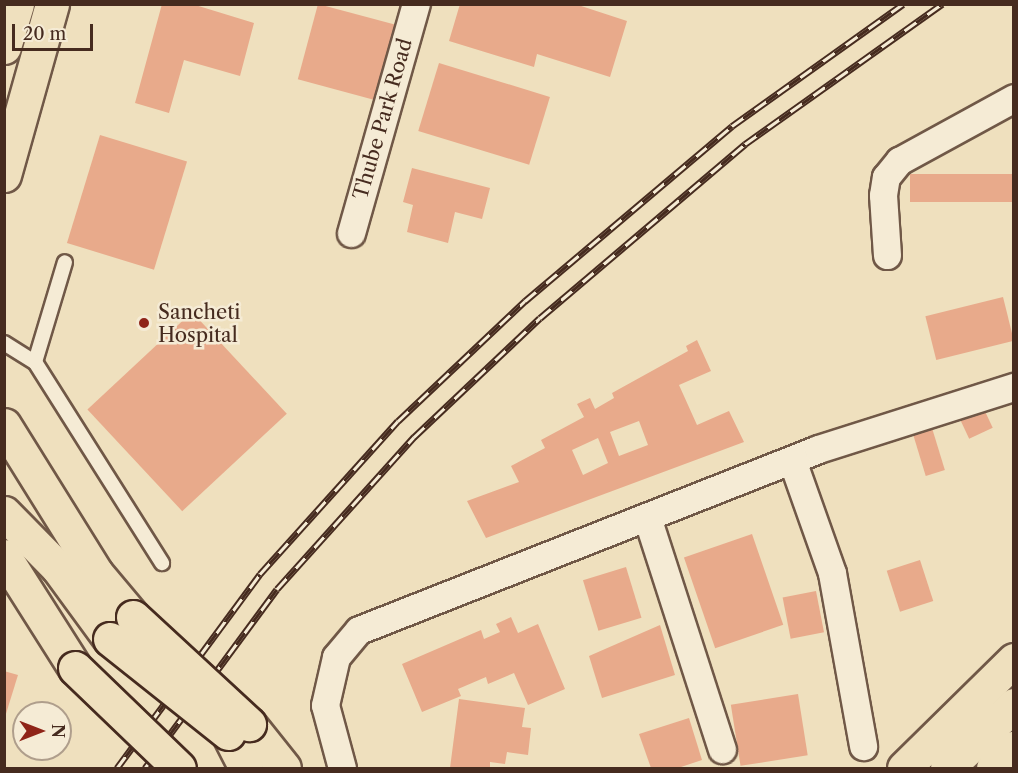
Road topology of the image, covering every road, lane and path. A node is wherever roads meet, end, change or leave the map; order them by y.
1 (17, 4) edge
2 (52, 4) edge
3 (416, 4) edge
4 (4, 46) edge
5 (1010, 103) edge
6 (4, 175) edge
7 (351, 233) dead end
8 (887, 255) dead end
9 (65, 262) dead end
10 (4, 343) edge
11 (35, 362) junction
12 (1014, 387) edge
13 (4, 425) edge
14 (792, 460) junction
15 (4, 513) edge
16 (647, 517) junction
17 (4, 556) edge
18 (162, 563) dead end
19 (121, 628) junction
20 (1014, 660) edge
21 (1014, 705) edge
22 (1014, 727) edge
23 (238, 728) junction
24 (863, 747) dead end
25 (1014, 748) edge
26 (722, 749) dead end
27 (179, 768) edge
28 (246, 768) edge
29 (284, 768) edge
30 (342, 768) edge
31 (904, 768) edge
32 (947, 768) edge
33 (971, 768) edge
34 (993, 768) edge

1 - 4 main road
2 - 6 main road
3 - 7 street, Thube Park Road
5 - 8 street
9 - 11 lane
10 - 11 lane
11 - 18 lane
12 - 14 street
13 - 19 main road
14 - 16 street
14 - 24 street
15 - 19 main road
16 - 26 street
16 - 30 street
17 - 27 main road, bridge
19 - 23 main road, bridge
20 - 31 main road
21 - 32 main road
22 - 33 main road
23 - 28 main road
23 - 29 main road
25 - 34 main road

